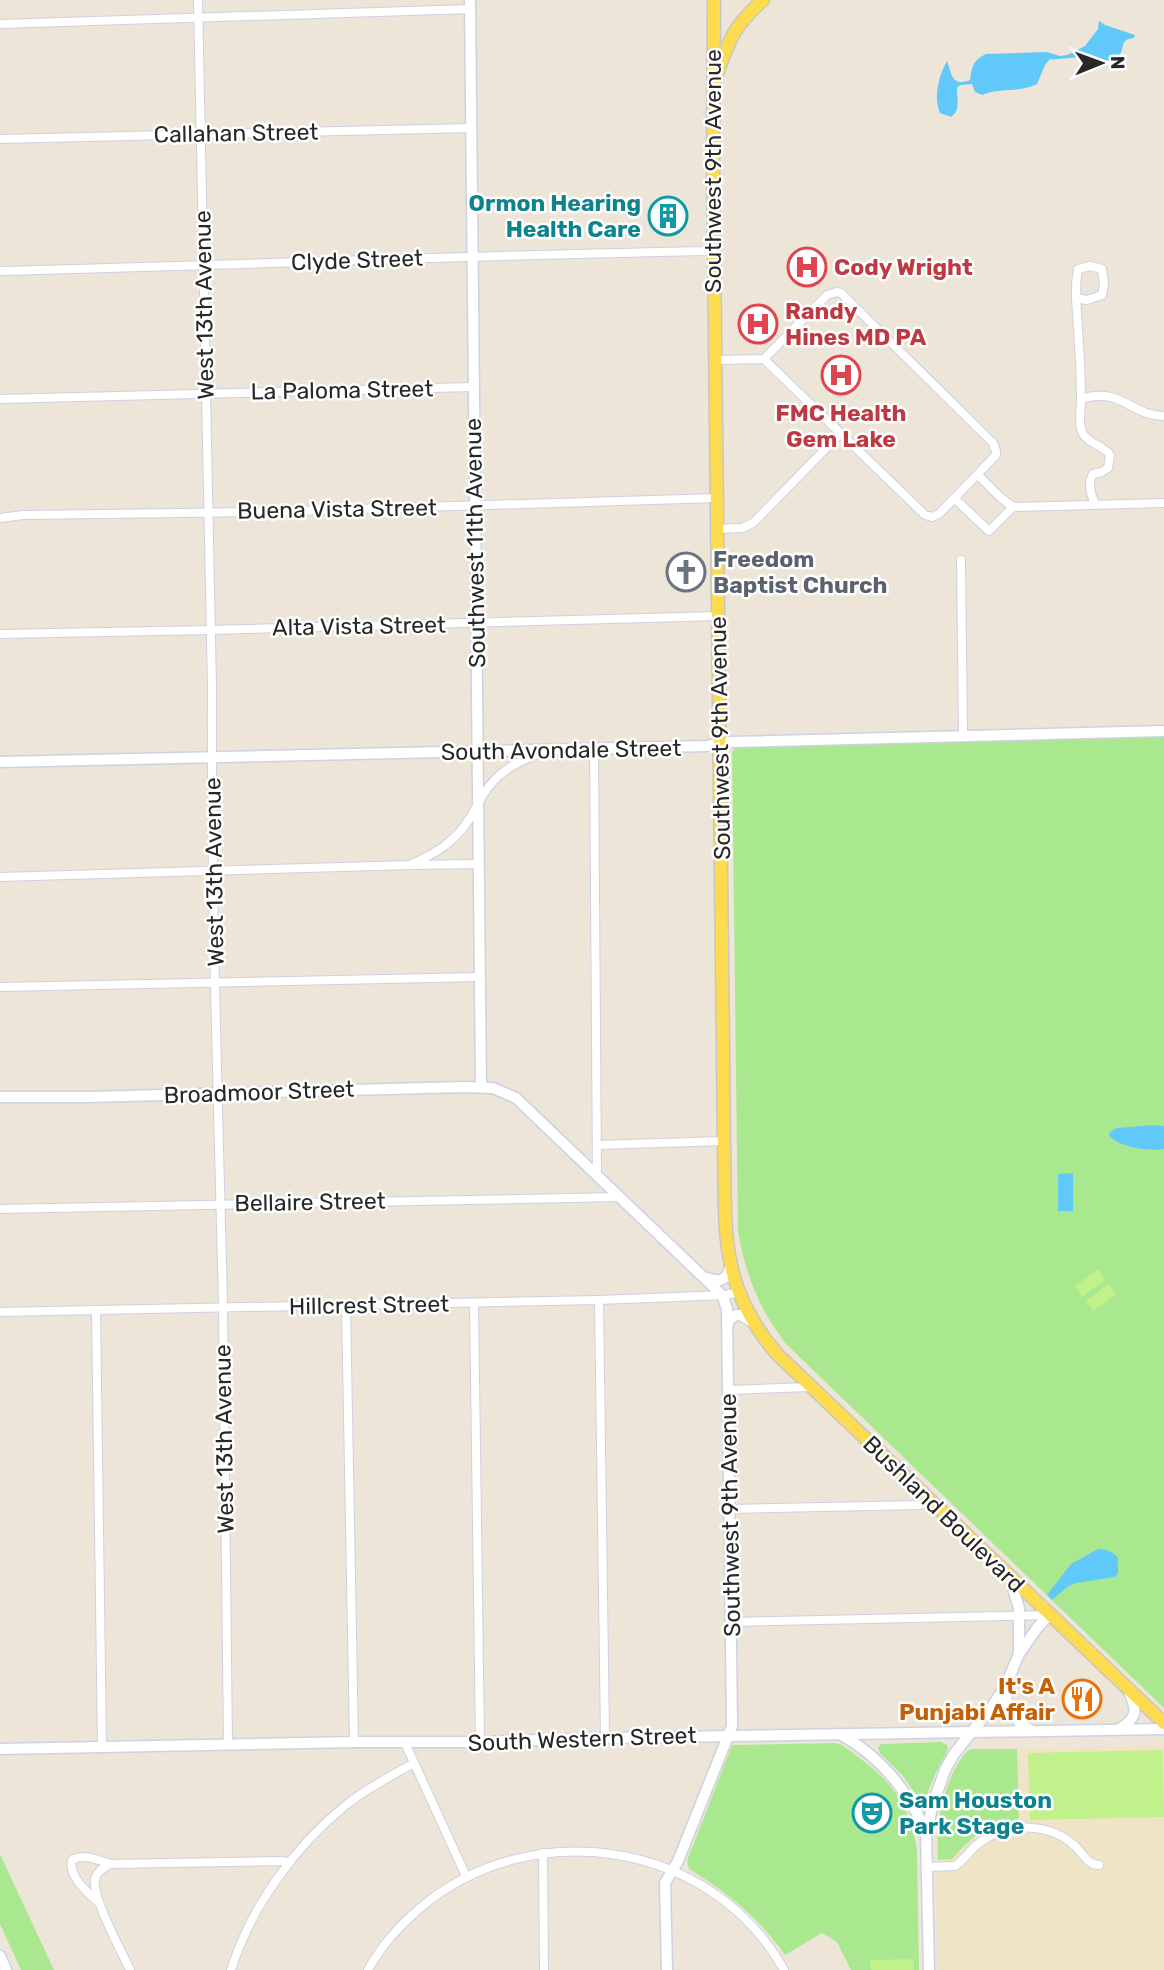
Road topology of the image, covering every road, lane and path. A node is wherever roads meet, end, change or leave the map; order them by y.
1 (198, 0) edge
2 (713, 0) edge
3 (763, 0) edge
4 (470, 4) edge
5 (198, 18) junction
6 (0, 24) edge
7 (712, 87) junction
8 (471, 128) junction
9 (201, 134) junction
10 (0, 139) edge
11 (714, 251) junction
12 (472, 256) junction
13 (204, 266) junction
14 (0, 271) edge
15 (1076, 299) junction
16 (764, 359) junction
17 (715, 360) junction
18 (474, 387) junction
19 (206, 393) junction
20 (0, 398) edge
21 (1081, 399) junction
22 (1163, 419) edge
23 (841, 433) junction
24 (978, 475) junction
25 (716, 498) junction
26 (954, 498) junction
27 (1164, 503) edge
28 (1095, 504) junction
29 (475, 506) junction
30 (1013, 507) junction
31 (209, 512) junction
32 (0, 518) edge
33 (717, 529) junction
34 (961, 560) dead end
35 (719, 616) junction
36 (476, 623) junction
37 (211, 630) junction
38 (0, 634) edge
39 (1164, 730) edge
40 (963, 736) junction
41 (720, 744) junction
42 (594, 749) junction
43 (547, 750) junction
44 (477, 752) junction
45 (212, 757) junction
46 (0, 762) edge
47 (477, 802) junction
48 (478, 864) junction
49 (410, 865) junction
50 (213, 870) junction
51 (0, 877) edge
52 (479, 977) junction
53 (215, 982) junction
54 (0, 987) edge
55 (481, 1087) junction
56 (217, 1093) junction
57 (0, 1097) edge
58 (516, 1098) joint
59 (724, 1142) junction
60 (597, 1145) junction
61 (597, 1175) junction
62 (620, 1197) junction
63 (220, 1204) junction
64 (0, 1209) edge
65 (728, 1272) junction
66 (704, 1276) junction
67 (729, 1294) junction
68 (599, 1300) junction
69 (474, 1303) junction
70 (346, 1305) junction
71 (223, 1307) junction
72 (96, 1310) junction
73 (0, 1312) edge
74 (752, 1322) junction
75 (727, 1326) junction
76 (810, 1387) junction
77 (728, 1390) junction
78 (930, 1501) junction
79 (730, 1509) junction
80 (1009, 1576) junction
81 (1049, 1615) junction
82 (1020, 1616) junction
83 (731, 1622) junction
84 (1019, 1654) junction
85 (1005, 1687) junction
86 (1129, 1691) junction
87 (1164, 1723) edge
88 (1164, 1729) edge
89 (1119, 1730) junction
90 (971, 1732) junction
91 (1034, 1732) junction
92 (839, 1733) junction
93 (728, 1735) junction
94 (605, 1738) junction
95 (354, 1742) junction
96 (480, 1742) junction
97 (405, 1743) junction
98 (228, 1745) junction
99 (102, 1747) junction
100 (0, 1749) edge
101 (414, 1763) junction
102 (926, 1832) junction
103 (543, 1853) junction
104 (290, 1863) junction
105 (110, 1864) junction
106 (1099, 1865) dead end
107 (926, 1867) junction
108 (672, 1870) junction
109 (466, 1876) junction
110 (100, 1904) junction
111 (0, 1956) edge
112 (6, 1970) edge
113 (130, 1970) edge
114 (231, 1970) edge
115 (368, 1970) edge
116 (544, 1970) edge
117 (667, 1970) edge
118 (784, 1970) edge
119 (929, 1970) edge

1 - 5 street, West 13th Avenue
2 - 7 main road, Southwest 9th Avenue
3 - 7 main road
4 - 5 street
4 - 8 street, Southwest 11th Avenue
5 - 6 street
5 - 9 street, West 13th Avenue
7 - 11 main road, Southwest 9th Avenue
8 - 9 street, Callahan Street
8 - 12 street, Southwest 11th Avenue
9 - 10 street, Callahan Street
9 - 13 street, West 13th Avenue
11 - 12 street, Clyde Street
11 - 17 main road, Southwest 9th Avenue
12 - 13 street, Clyde Street
12 - 18 street, Southwest 11th Avenue
13 - 14 street, Clyde Street
13 - 19 street, West 13th Avenue
15 - 15 street
15 - 21 street
16 - 17 street
16 - 23 street
16 - 24 street
17 - 25 main road, Southwest 9th Avenue
18 - 19 street, La Paloma Street
18 - 29 street, Southwest 11th Avenue
19 - 20 street, La Paloma Street
19 - 31 street, West 13th Avenue
21 - 22 street
21 - 28 street
23 - 26 street
23 - 33 street
24 - 26 street
24 - 30 street
25 - 29 street, Buena Vista Street
25 - 33 main road, Southwest 9th Avenue
26 - 30 street
27 - 28 street
28 - 30 street
29 - 31 street, Buena Vista Street
29 - 36 street, Southwest 11th Avenue
31 - 32 street, Buena Vista Street
31 - 37 street, West 13th Avenue
33 - 35 main road, Southwest 9th Avenue
34 - 40 street
35 - 36 street, Alta Vista Street
35 - 41 main road, Southwest 9th Avenue
36 - 37 street, Alta Vista Street
36 - 44 street, Southwest 11th Avenue
37 - 38 street, Alta Vista Street
37 - 45 street, West 13th Avenue
39 - 40 street, South Avondale Street
40 - 41 street, South Avondale Street
41 - 42 street, South Avondale Street
41 - 59 main road, Southwest 9th Avenue
42 - 43 street, South Avondale Street
42 - 60 street
43 - 44 street, South Avondale Street
43 - 47 street
44 - 45 street, South Avondale Street
44 - 47 street, Southwest 11th Avenue
45 - 46 street, South Avondale Street
45 - 50 street, West 13th Avenue
47 - 48 street, Southwest 11th Avenue
47 - 49 street
48 - 49 street
48 - 52 street, Southwest 11th Avenue
49 - 50 street
50 - 51 street
50 - 53 street, West 13th Avenue
52 - 53 street
52 - 55 street, Southwest 11th Avenue
53 - 54 street
53 - 56 street, West 13th Avenue
55 - 56 street, Broadmoor Street
55 - 58 street, Broadmoor Street
56 - 57 street, Broadmoor Street
56 - 63 street, West 13th Avenue
58 - 61 street, Bushland Boulevard
59 - 60 street
59 - 65 main road, Southwest 9th Avenue
60 - 61 street
61 - 62 street, Bushland Boulevard
62 - 63 street, Bellaire Street
62 - 66 street, Bushland Boulevard
63 - 64 street, Bellaire Street
63 - 71 street, West 13th Avenue
65 - 66 street
65 - 67 main road, Southwest 9th Avenue
66 - 67 street, Bushland Boulevard
67 - 68 street, Hillcrest Street
67 - 74 main road, Bushland Boulevard
67 - 75 street, Southwest 9th Avenue
68 - 69 street, Hillcrest Street
68 - 94 street
69 - 70 street, Hillcrest Street
69 - 96 street
70 - 71 street, Hillcrest Street
70 - 95 street
71 - 72 street, Hillcrest Street
71 - 98 street, West 13th Avenue
72 - 73 street, Hillcrest Street
72 - 99 street
74 - 75 street
74 - 76 main road, Bushland Boulevard
75 - 77 street, Southwest 9th Avenue
76 - 77 street
76 - 78 main road, Bushland Boulevard
77 - 79 street, Southwest 9th Avenue
78 - 79 street
78 - 80 main road, Bushland Boulevard
79 - 83 street, Southwest 9th Avenue
80 - 81 main road, Bushland Boulevard
80 - 82 street
81 - 82 street
81 - 84 street
81 - 86 main road, Bushland Boulevard
82 - 83 street
82 - 84 street
83 - 93 street, Southwest 9th Avenue
84 - 85 street
85 - 90 street
85 - 91 street
86 - 87 main road, Bushland Boulevard
86 - 89 street
88 - 89 street, South Western Street
89 - 91 street, South Western Street
90 - 91 street, South Western Street
90 - 92 street, South Western Street
90 - 102 street
92 - 93 street, South Western Street
92 - 102 street
93 - 94 street, South Western Street
93 - 108 street, Southwest 9th Avenue
94 - 96 street, South Western Street
95 - 97 street, South Western Street
95 - 98 street, South Western Street
96 - 97 street, South Western Street
97 - 101 street
98 - 99 street, South Western Street
99 - 100 street, South Western Street
101 - 104 street
101 - 109 street
102 - 107 street
103 - 108 street
103 - 109 street
103 - 116 street
104 - 105 street
104 - 114 street
105 - 110 street
105 - 110 street
106 - 107 street
107 - 119 street
108 - 117 street, Southwest 9th Avenue
108 - 118 street
109 - 115 street
110 - 113 street
111 - 112 street

